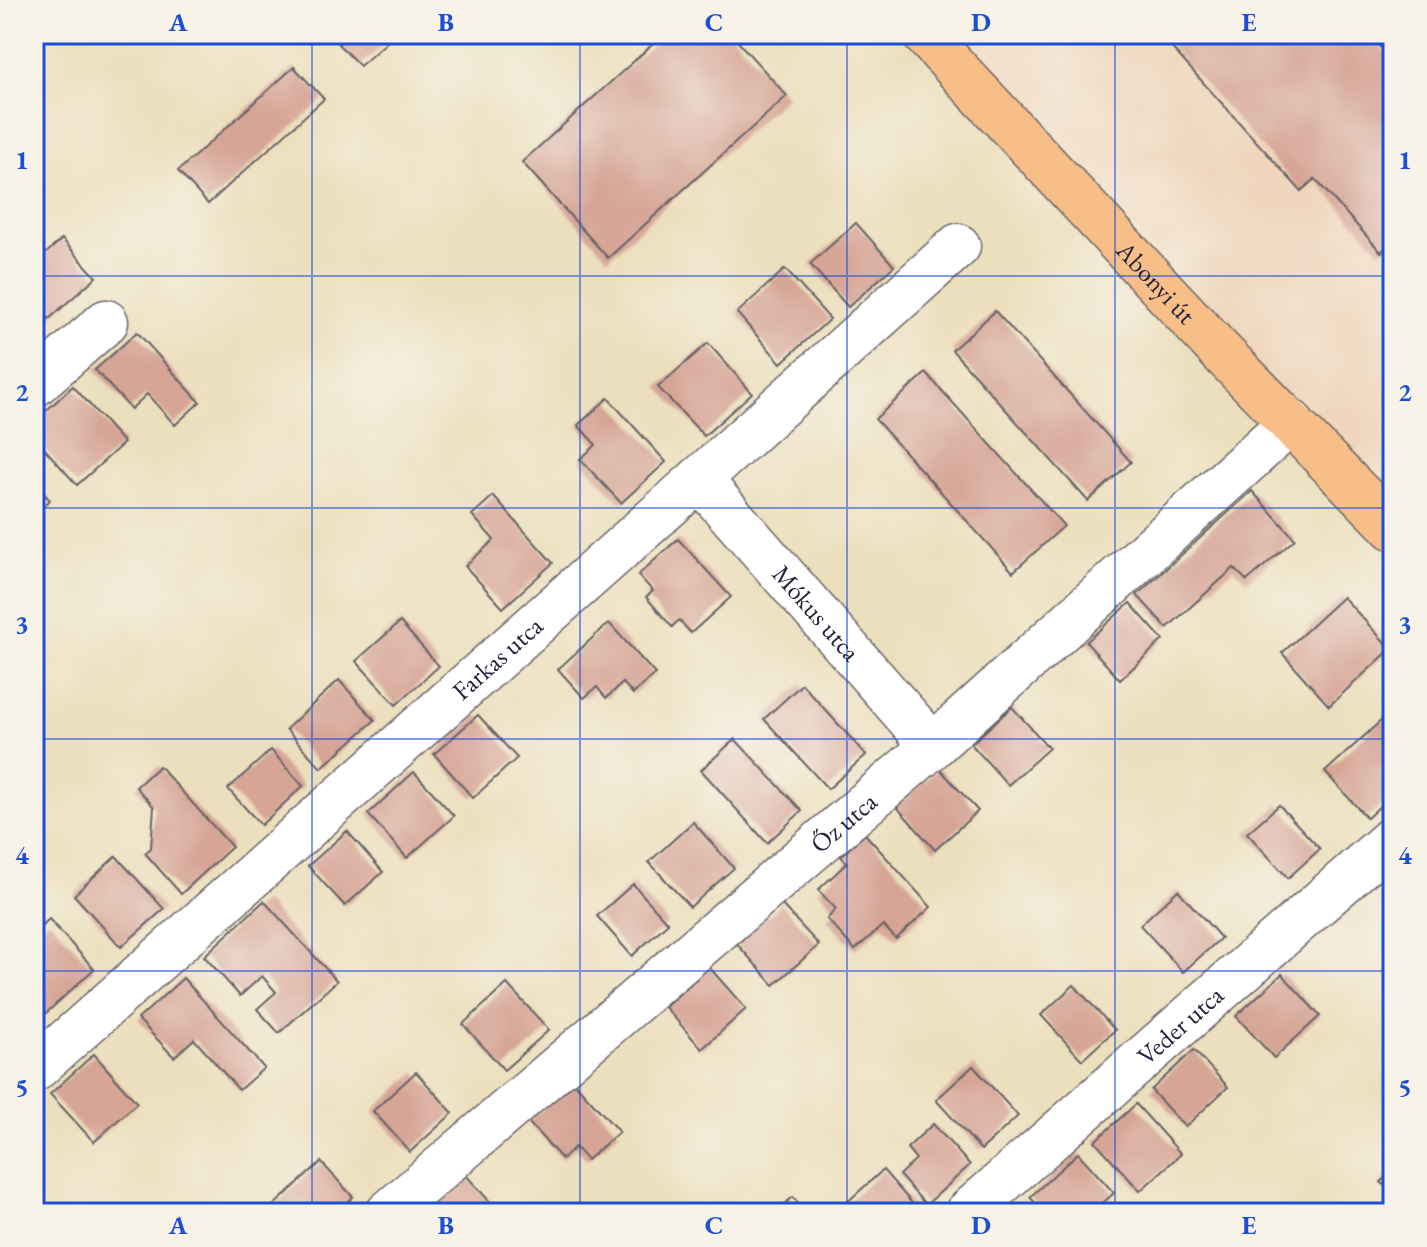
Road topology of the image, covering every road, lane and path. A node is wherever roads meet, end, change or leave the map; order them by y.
1 (924, 34) edge
2 (958, 246) dead end
3 (106, 322) dead end
4 (34, 385) edge
5 (1291, 422) junction
6 (699, 479) junction
7 (1393, 528) edge
8 (933, 746) junction
9 (1393, 838) edge
10 (34, 1070) edge
11 (388, 1213) edge
12 (967, 1213) edge

1 - 5 main road, Abonyi út
2 - 6 street, Farkas utca
3 - 4 street
5 - 7 main road, Abonyi út
5 - 8 street, Őz utca
6 - 8 street, Mókus utca
6 - 10 street, Farkas utca
8 - 11 street, Őz utca
9 - 12 street, Veder utca

